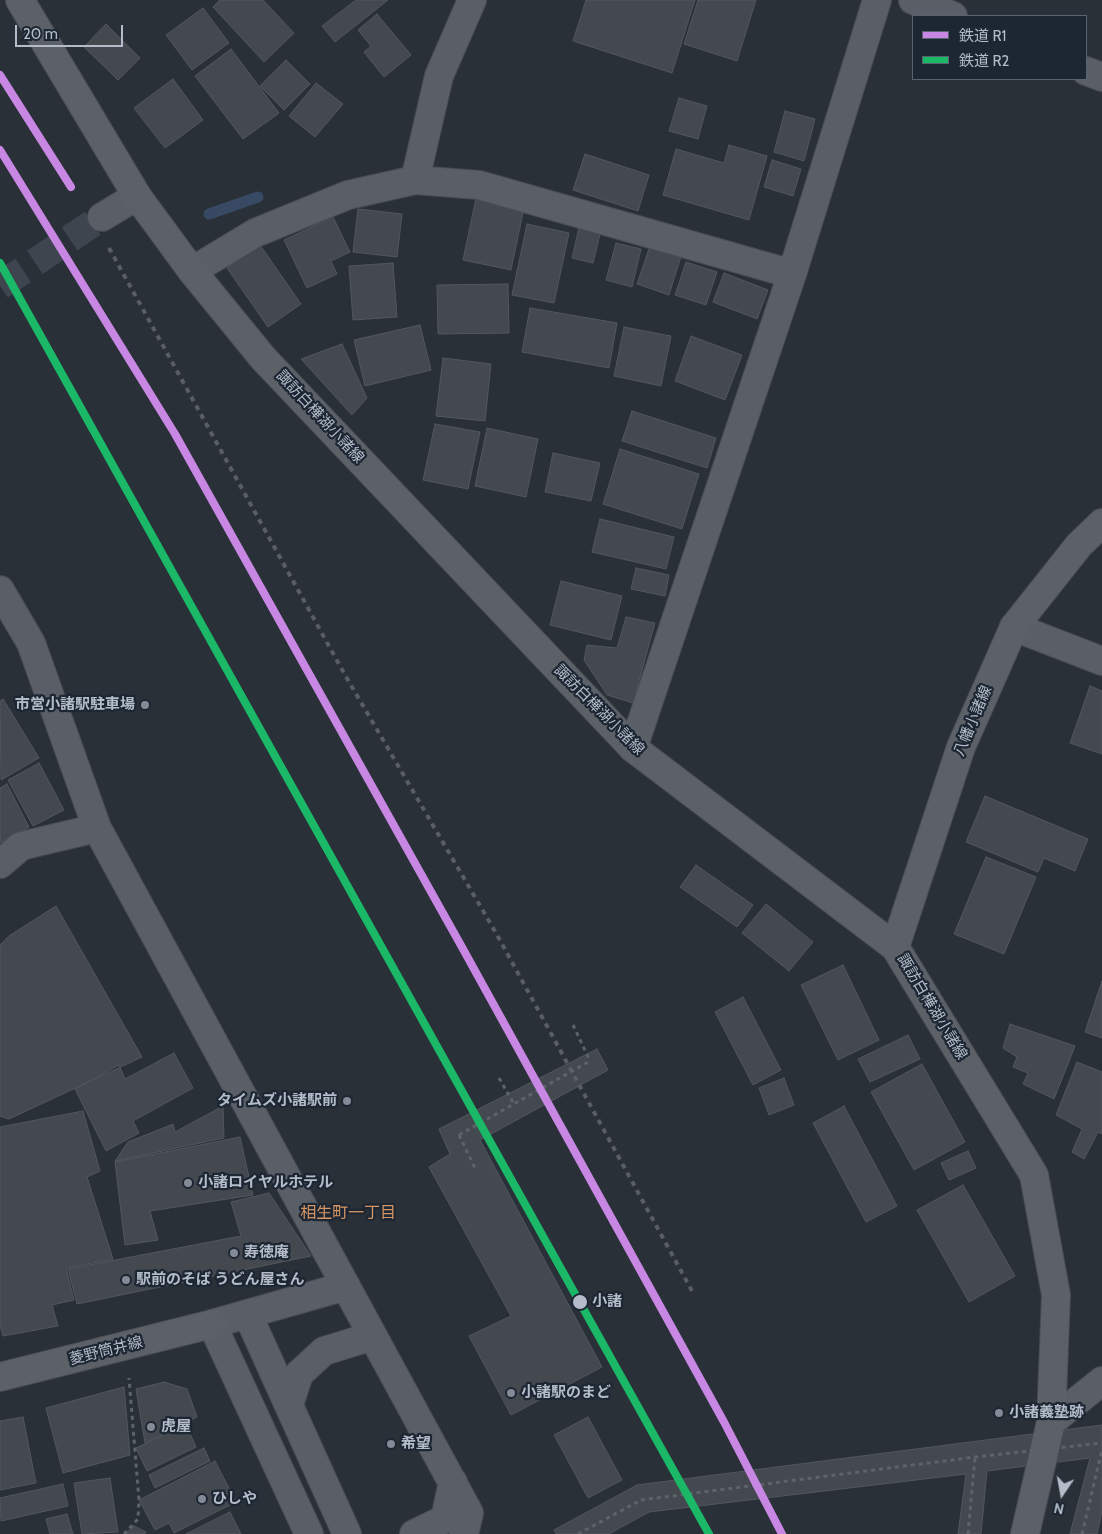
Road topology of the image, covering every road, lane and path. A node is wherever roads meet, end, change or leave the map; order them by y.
1 (20, 0) edge
2 (472, 0) edge
3 (877, 0) edge
4 (913, 0) edge
5 (950, 15) edge
6 (1087, 70) edge
7 (1102, 77) edge
8 (415, 180) junction
9 (137, 196) junction
10 (102, 217) tunnel mouth
11 (192, 270) junction
12 (792, 274) junction
13 (1102, 523) edge
14 (0, 590) edge
15 (1014, 627) junction
16 (1102, 661) edge
17 (633, 748) junction
18 (97, 828) junction
19 (0, 864) edge
20 (895, 947) junction
21 (573, 1025) dead end
22 (499, 1078) dead end
23 (514, 1104) junction
24 (476, 1170) dead end
25 (346, 1286) junction
26 (212, 1324) junction
27 (252, 1324) dead end
28 (373, 1336) junction
29 (129, 1377) dead end
30 (0, 1378) edge
31 (1102, 1382) edge
32 (289, 1405) junction
33 (1051, 1422) junction
34 (1102, 1442) edge
35 (1102, 1450) edge
36 (975, 1457) junction
37 (453, 1482) junction
38 (124, 1534) edge
39 (310, 1534) edge
40 (347, 1534) edge
41 (414, 1534) edge
42 (464, 1534) edge
43 (578, 1534) edge
44 (968, 1534) edge
45 (1025, 1534) edge
46 (1082, 1534) edge

1 - 9 main road, 諏訪白樺湖小諸線
2 - 8 street
3 - 12 street
4 - 5 street
6 - 7 street
8 - 11 street
8 - 12 street
9 - 10 street
9 - 11 main road, 諏訪白樺湖小諸線
11 - 17 main road, 諏訪白樺湖小諸線
12 - 17 street
13 - 15 main road, 八幡小諸線
14 - 18 street
15 - 16 street
15 - 20 main road, 八幡小諸線
17 - 20 main road, 諏訪白樺湖小諸線
18 - 19 street
18 - 25 street
20 - 33 main road, 諏訪白樺湖小諸線
21 - 23 path, bridge
22 - 23 path
23 - 24 path, bridge
25 - 26 street
25 - 28 street
26 - 30 main road, 菱野筒井線
26 - 39 street
27 - 32 street
28 - 32 street
28 - 37 street
29 - 38 path
31 - 33 street
32 - 40 street
33 - 45 main road, 諏訪白樺湖小諸線
34 - 36 path, bridge
35 - 46 path
36 - 43 path, bridge
36 - 44 path
37 - 41 street
37 - 42 street

